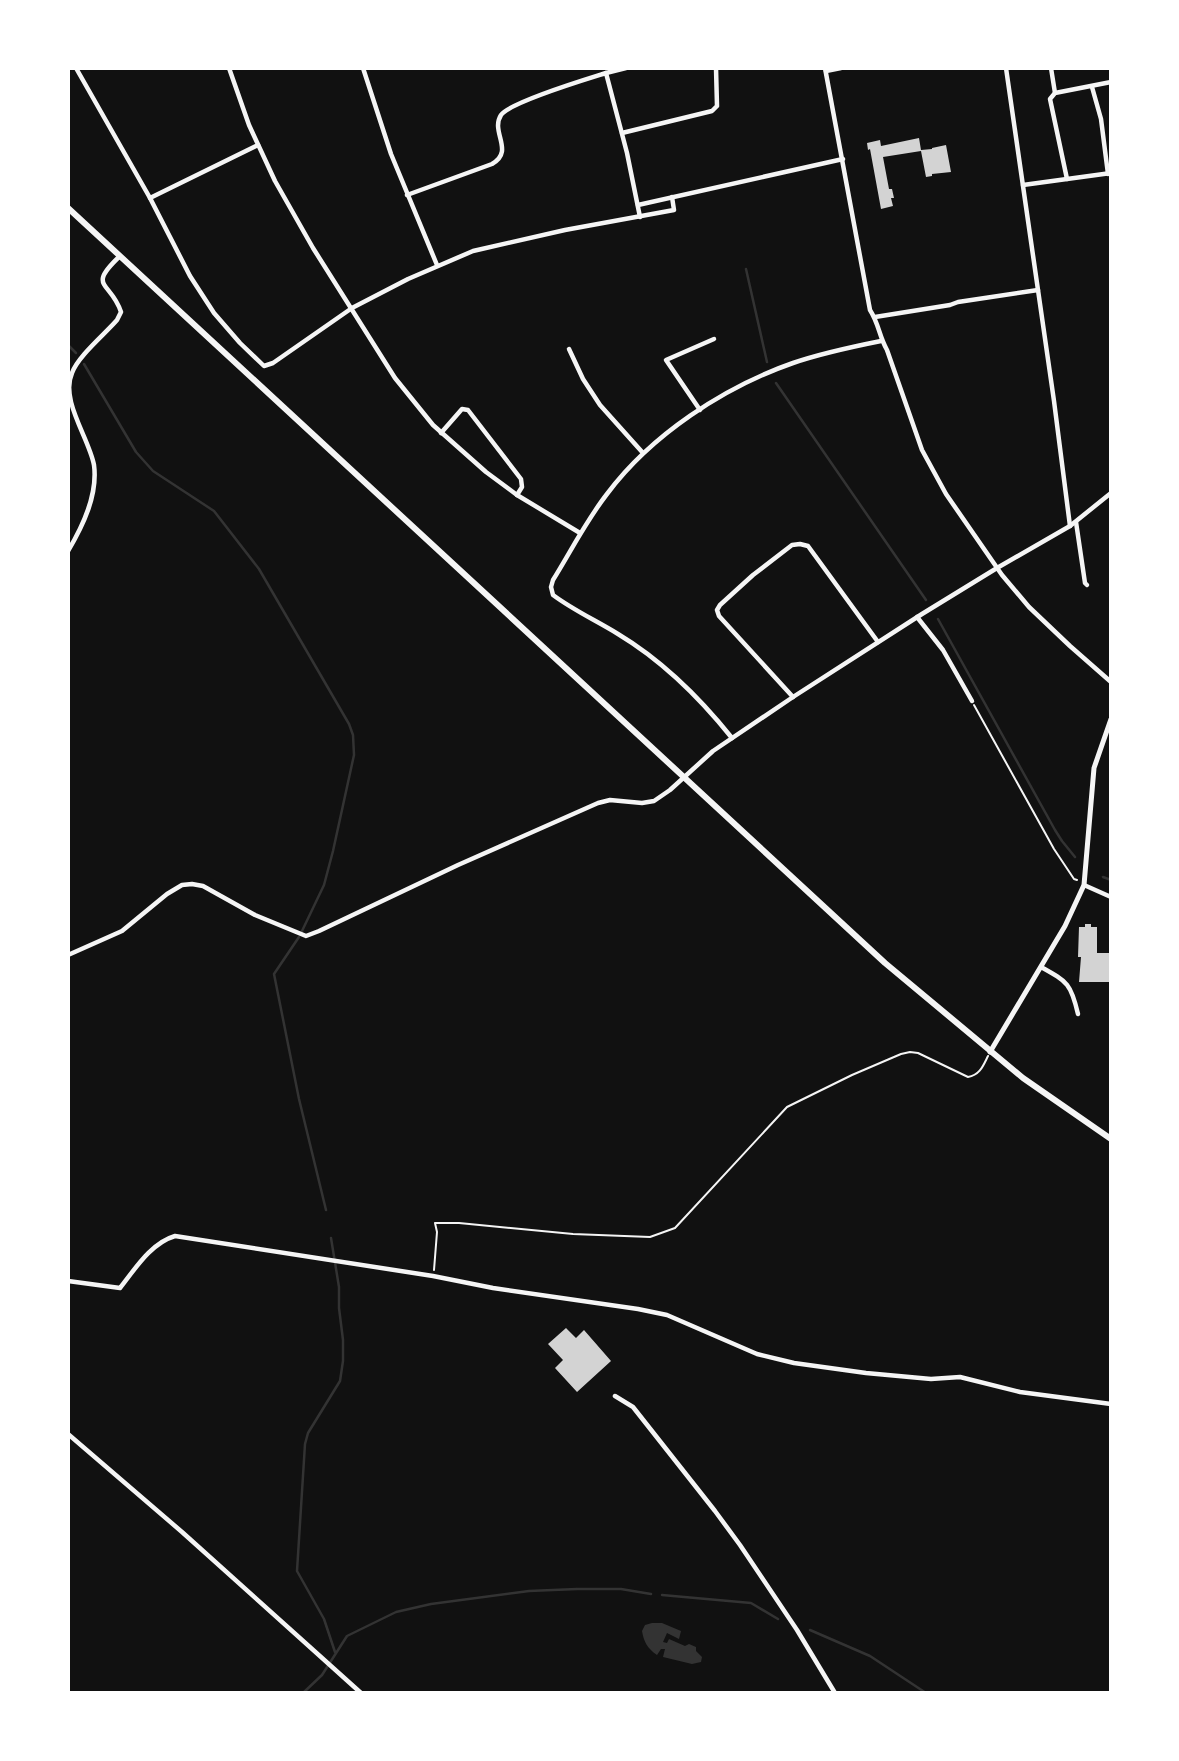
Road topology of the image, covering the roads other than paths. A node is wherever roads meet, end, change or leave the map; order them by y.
1 (76, 68) edge
2 (229, 68) edge
3 (363, 68) edge
4 (626, 68) edge
5 (716, 68) edge
6 (841, 68) edge
7 (1006, 68) edge
8 (1051, 68) edge
9 (826, 70) edge
10 (606, 73) junction
11 (1111, 82) edge
12 (1092, 87) junction
13 (1055, 93) junction
14 (622, 133) junction
15 (258, 145) junction
16 (843, 159) junction
17 (1109, 174) edge
18 (1067, 179) junction
19 (1023, 185) junction
20 (407, 195) junction
21 (672, 197) junction
22 (150, 198) junction
23 (638, 205) junction
24 (68, 208) edge
25 (640, 216) junction
26 (120, 256) junction
27 (437, 265) junction
28 (1038, 290) junction
29 (352, 308) junction
30 (875, 317) junction
31 (714, 339) dead end
32 (881, 341) junction
33 (569, 349) dead end
34 (700, 410) junction
35 (440, 433) junction
36 (644, 453) junction
37 (1111, 493) edge
38 (517, 495) junction
39 (1076, 522) junction
40 (1070, 526) junction
41 (580, 533) junction
42 (68, 551) edge
43 (997, 568) junction
44 (1087, 585) dead end
45 (917, 617) junction
46 (878, 642) junction
47 (1111, 682) edge
48 (793, 697) junction
49 (972, 701) road end
50 (1111, 719) edge
51 (732, 738) junction
52 (684, 777) junction
53 (1084, 885) junction
54 (1111, 897) edge
55 (68, 955) edge
56 (1041, 967) junction
57 (1078, 1014) dead end
58 (990, 1052) junction
59 (1111, 1139) edge
60 (68, 1281) edge
61 (615, 1396) dead end
62 (1111, 1404) edge
63 (68, 1434) edge
64 (361, 1693) edge
65 (835, 1693) edge

1 - 22 street
2 - 15 street
3 - 20 street
4 - 10 street
5 - 14 street
6 - 9 street
7 - 19 street
8 - 13 street
9 - 16 street
10 - 14 street
10 - 20 street
11 - 12 street
12 - 13 street
12 - 17 street
13 - 18 street
14 - 23 street
15 - 22 street
15 - 29 street
16 - 21 street
16 - 30 street
17 - 18 street
18 - 19 street
19 - 28 street
20 - 27 street
21 - 23 street
21 - 25 street
22 - 29 street
23 - 25 street
24 - 26 main road
25 - 27 street
26 - 42 street
26 - 52 main road
27 - 29 street
28 - 30 street
28 - 40 street
29 - 35 street
30 - 32 street
31 - 34 street
32 - 34 street
32 - 43 street
33 - 36 street
34 - 36 street
35 - 38 street
35 - 38 street
36 - 41 street
37 - 39 street
38 - 41 street
39 - 40 street
39 - 44 street
40 - 43 street
41 - 51 street
43 - 45 street
43 - 47 street
45 - 46 street
45 - 49 street
46 - 48 street
46 - 48 street
48 - 51 street
50 - 53 street
51 - 52 street
52 - 55 street
52 - 58 main road
53 - 54 street
53 - 56 street
56 - 57 street
56 - 58 street
58 - 59 main road
60 - 62 street
61 - 65 street
63 - 64 street

